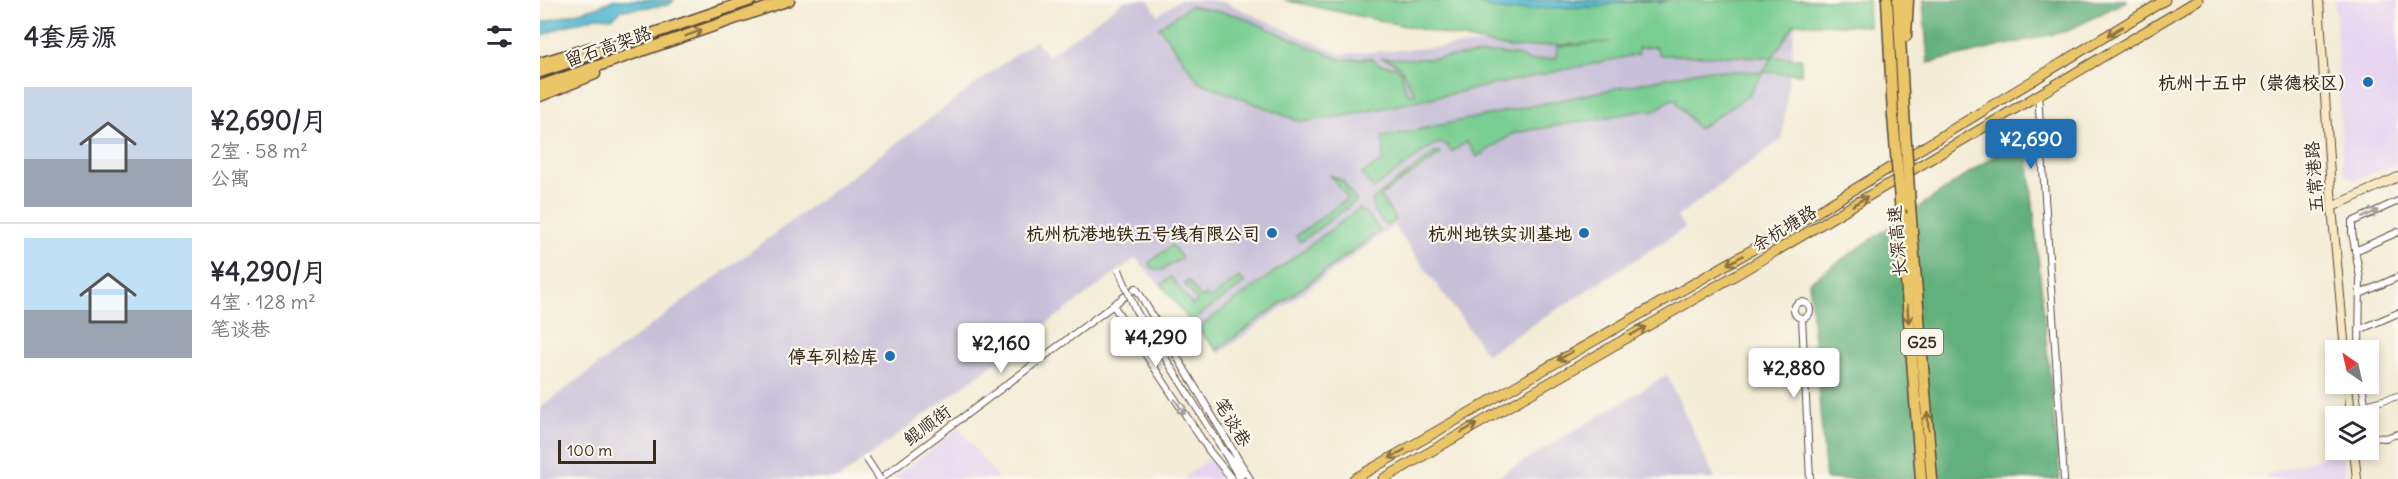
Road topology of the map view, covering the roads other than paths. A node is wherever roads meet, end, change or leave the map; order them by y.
1 (751, 0) edge
2 (789, 0) edge
3 (1880, 0) edge
4 (1887, 0) edge
5 (1898, 0) edge
6 (1908, 0) edge
7 (2165, 0) edge
8 (2199, 0) edge
9 (2319, 0) edge
10 (660, 31) junction
11 (661, 45) junction
12 (540, 63) edge
13 (540, 72) edge
14 (540, 86) edge
15 (2038, 94) junction
16 (540, 96) edge
17 (1898, 96) junction
18 (2398, 177) edge
19 (2398, 201) edge
20 (2332, 207) junction
21 (2398, 232) edge
22 (2355, 251) junction
23 (1119, 270) dead end
24 (2398, 277) edge
25 (1136, 288) joint
26 (2360, 294) junction
27 (1113, 305) junction
28 (2398, 313) edge
29 (1802, 318) dead end
30 (2359, 330) junction
31 (2344, 340) edge
32 (2359, 340) edge
33 (2363, 394) edge
34 (2398, 396) edge
35 (2365, 405) joint
36 (2398, 434) edge
37 (2379, 437) edge
38 (1223, 450) junction
39 (866, 458) dead end
40 (2355, 460) edge
41 (884, 478) edge
42 (1232, 479) edge
43 (1240, 479) edge
44 (1248, 479) edge
45 (1354, 479) edge
46 (1383, 479) edge
47 (1810, 479) edge
48 (1921, 479) edge
49 (1932, 479) edge
50 (2064, 479) edge
51 (2357, 479) edge

1 - 10 highway, 留石高架路
11 -> 2 highway, 留石高架路
3 - 17 highway
4 - 17 highway, 长深高速 / G25
5 - 17 highway, 长深高速 / G25
6 - 17 highway
7 -> 45 main road, 余杭塘路
8 - 15 main road, 余杭塘路
9 - 20 street, 五常港路
10 - 12 highway
10 - 13 highway, 留石高架路
11 - 14 highway, 留石高架路
11 - 16 highway
46 -> 15 main road, 余杭塘路
15 - 50 street
17 -> 48 highway, 长深高速 / G25, bridge
49 -> 17 highway, 长深高速 / G25, bridge
18 - 20 street
22 -> 19 street
20 - 31 street, 五常港路
21 - 22 street
22 - 26 street
23 - 38 street, 笔谈巷, bridge
24 - 26 street
25 - 27 street, 鲲顺街
25 - 44 street, 笔谈巷
26 - 30 street
27 - 41 street, 鲲顺街
27 -> 42 street, 笔谈巷
28 - 30 street
29 - 47 street
30 - 32 street
33 - 35 street
34 - 35 street
36 - 37 street
38 - 43 street, 笔谈巷
38 - 44 street, 笔谈巷
39 - 41 street, bridge
40 - 51 street

